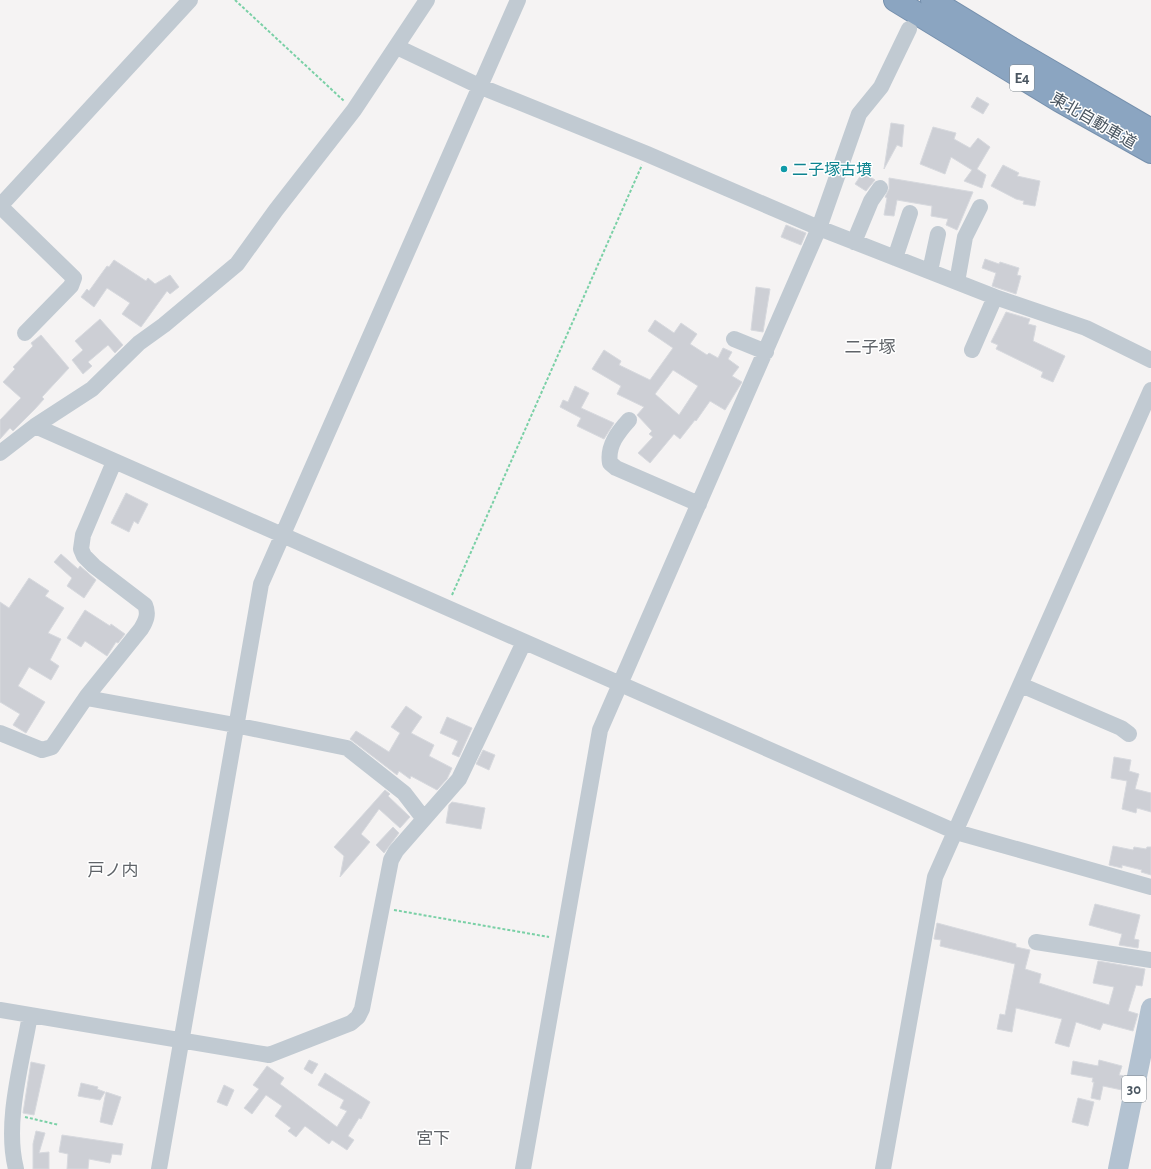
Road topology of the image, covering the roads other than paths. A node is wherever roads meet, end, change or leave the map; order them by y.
1 (190, 0) edge
2 (427, 0) edge
3 (518, 0) edge
4 (895, 0) edge
5 (932, 0) edge
6 (909, 29) dead end
7 (397, 47) junction
8 (479, 86) junction
9 (1151, 130) edge
10 (1151, 152) edge
11 (880, 188) dead end
12 (0, 206) edge
13 (980, 207) dead end
14 (910, 213) dead end
15 (819, 228) junction
16 (938, 234) dead end
17 (854, 242) junction
18 (895, 258) junction
19 (930, 271) junction
20 (957, 282) junction
21 (994, 297) junction
22 (25, 333) dead end
23 (734, 339) dead end
24 (972, 350) dead end
25 (766, 352) junction
26 (1151, 360) edge
27 (1151, 390) edge
28 (628, 420) dead end
29 (35, 426) junction
30 (1, 452) edge
31 (114, 462) junction
32 (699, 504) junction
33 (282, 535) junction
34 (524, 642) junction
35 (620, 683) junction
36 (1021, 685) junction
37 (87, 696) junction
38 (235, 724) junction
39 (0, 733) edge
40 (1129, 734) dead end
41 (424, 819) junction
42 (956, 832) junction
43 (1151, 887) edge
44 (1036, 942) dead end
45 (1151, 960) edge
46 (1151, 1008) edge
47 (0, 1010) edge
48 (30, 1015) junction
49 (181, 1042) junction
50 (16, 1169) edge
51 (159, 1169) edge
52 (523, 1169) edge
53 (884, 1169) edge
54 (1118, 1169) edge

1 - 12 street
2 - 7 street
3 - 8 street
4 - 10 highway, 東北自動車道 / E4
5 - 9 highway, 東北自動車道 / E4
6 - 15 street
7 - 8 street
7 - 29 street
8 - 15 street
8 - 33 street
11 - 17 street
12 - 22 street
13 - 20 street
14 - 18 street
15 - 17 street
15 - 25 street
16 - 19 street
17 - 18 street
18 - 19 street
19 - 20 street
20 - 21 street
21 - 24 street
21 - 26 street
23 - 25 street
25 - 32 street
27 - 36 street
28 - 32 street
29 - 30 street
29 - 31 street
31 - 33 street
31 - 37 street
32 - 35 street
33 - 34 street
33 - 38 street
34 - 35 street
34 - 41 street
35 - 42 street
35 - 52 street
36 - 40 street
36 - 42 street
37 - 38 street
37 - 39 street
38 - 41 street
38 - 49 street
41 - 49 street
42 - 43 street
42 - 53 street
44 - 45 street
46 - 54 main road, 30
47 - 48 street
48 - 49 street
48 - 50 street
49 - 51 street

